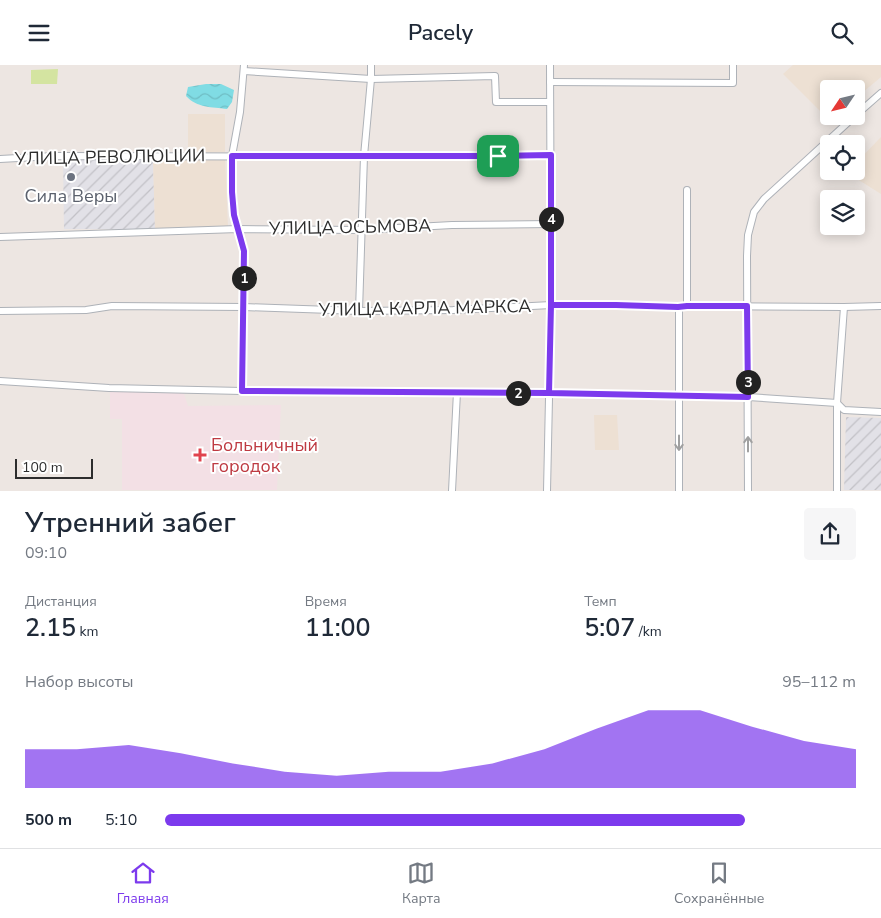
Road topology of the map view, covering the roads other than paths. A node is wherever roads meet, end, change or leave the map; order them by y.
1 (372, 65) edge
2 (550, 65) edge
3 (733, 65) edge
4 (244, 68) edge
5 (371, 79) junction
6 (550, 82) junction
7 (881, 93) edge
8 (550, 102) junction
9 (865, 108) edge
10 (846, 125) edge
11 (551, 155) junction
12 (232, 156) junction
13 (364, 156) junction
14 (0, 159) edge
15 (687, 190) dead end
16 (551, 224) junction
17 (238, 229) junction
18 (362, 230) junction
19 (0, 237) edge
20 (551, 305) junction
21 (687, 306) junction
22 (747, 306) junction
23 (244, 307) junction
24 (678, 307) junction
25 (844, 307) junction
26 (881, 307) edge
27 (0, 311) edge
28 (359, 311) junction
29 (0, 381) edge
30 (242, 391) junction
31 (457, 392) junction
32 (549, 393) junction
33 (679, 396) junction
34 (748, 397) junction
35 (837, 403) junction
36 (881, 412) edge
37 (452, 491) edge
38 (547, 491) edge
39 (678, 491) edge
40 (748, 491) edge
41 (837, 491) edge

1 - 5 street
2 - 6 street
3 - 6 street
4 - 5 street
4 - 12 street
5 - 8 street
5 - 13 street
6 - 8 street
7 - 9 street
8 - 11 street
10 - 22 street
11 - 13 street, УЛИЦА РЕВОЛЮЦИИ
11 - 16 street
12 - 13 street, УЛИЦА РЕВОЛЮЦИИ
12 - 14 street, УЛИЦА РЕВОЛЮЦИИ
12 - 17 street
13 - 18 street
15 - 21 street
16 - 18 street, УЛИЦА ОСЬМОВА
16 - 20 street
17 - 18 street, УЛИЦА ОСЬМОВА
17 - 19 street, УЛИЦА ОСЬМОВА
17 - 23 street
18 - 28 street
20 - 24 street, УЛИЦА КАРЛА МАРКСА
20 - 28 street, УЛИЦА КАРЛА МАРКСА
20 - 32 street
21 - 22 street, УЛИЦА КАРЛА МАРКСА
21 - 24 street, УЛИЦА КАРЛА МАРКСА
22 - 25 street, УЛИЦА КАРЛА МАРКСА
22 - 34 street
23 - 27 street, УЛИЦА КАРЛА МАРКСА
23 - 28 street, УЛИЦА КАРЛА МАРКСА
23 - 30 street
24 - 33 street
25 - 26 street, УЛИЦА КАРЛА МАРКСА
25 - 35 street
29 - 30 street
30 - 31 street
31 - 32 street
31 - 37 street
32 - 33 street
32 - 38 street
33 - 34 street
33 -> 39 street
34 - 35 street
40 -> 34 street
35 - 36 street
35 - 41 street

